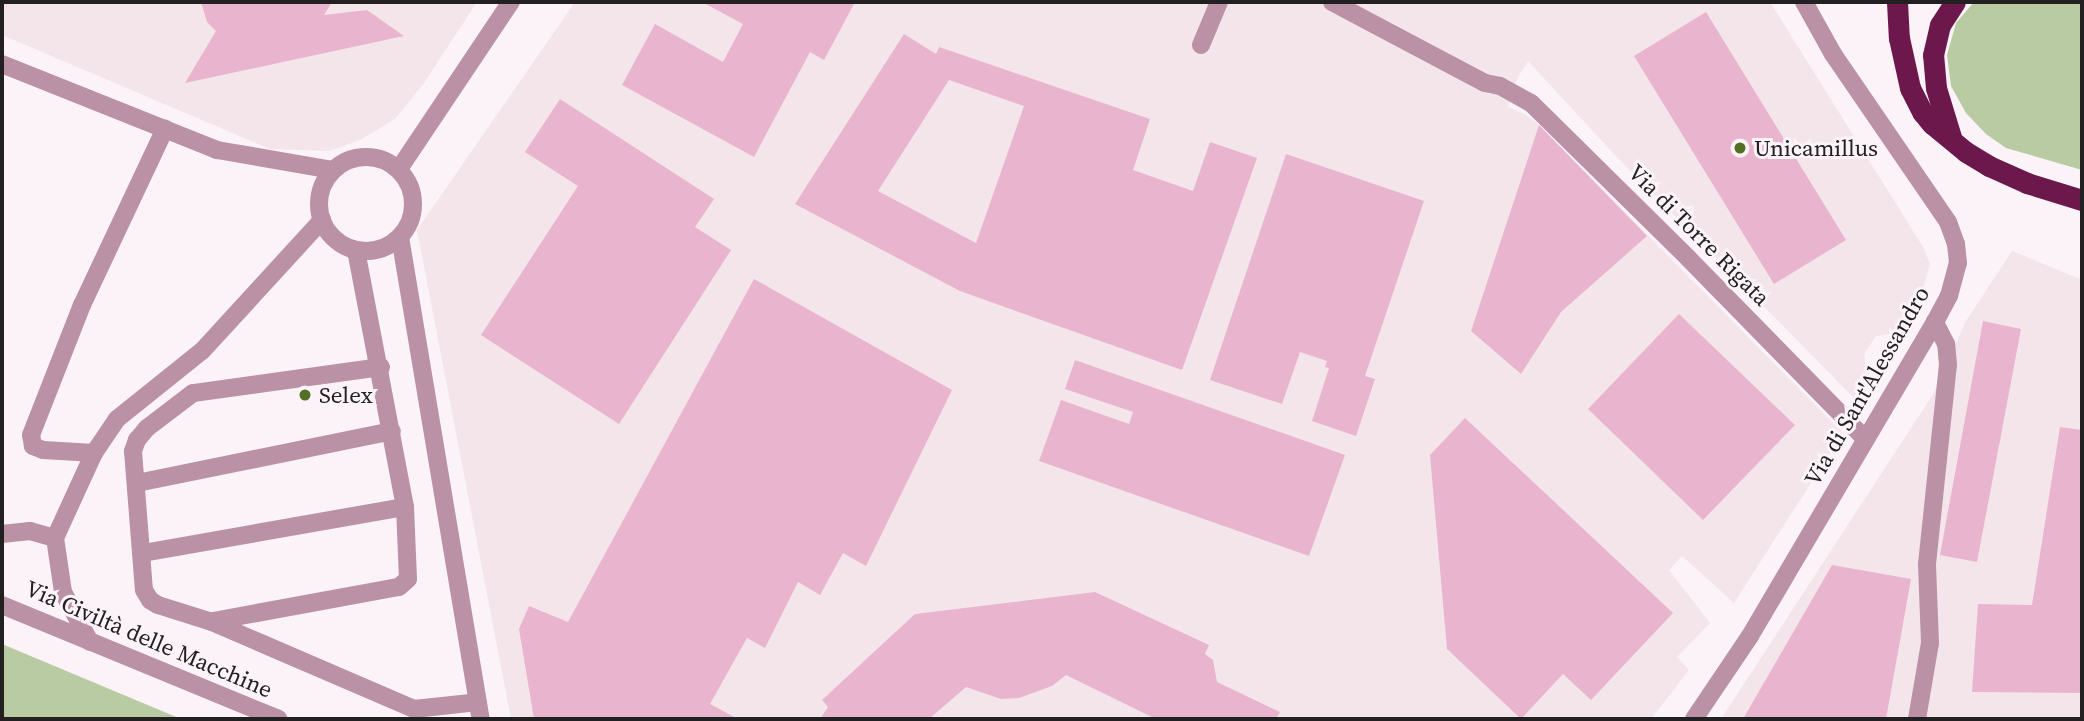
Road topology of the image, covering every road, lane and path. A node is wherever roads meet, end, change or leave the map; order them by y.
1 (511, 2) edge
2 (1219, 2) edge
3 (1332, 2) edge
4 (1804, 2) edge
5 (1897, 2) edge
6 (1955, 2) edge
7 (1201, 45) dead end
8 (2, 64) edge
9 (165, 129) junction
10 (1953, 143) junction
11 (398, 169) junction
12 (333, 170) junction
13 (2082, 200) edge
14 (322, 220) junction
15 (400, 237) junction
16 (356, 250) junction
17 (1935, 322) junction
18 (380, 367) junction
19 (170, 374) junction
20 (193, 393) junction
21 (392, 431) junction
22 (1865, 439) junction
23 (94, 453) junction
24 (137, 483) junction
25 (405, 507) junction
26 (2, 534) edge
27 (55, 538) junction
28 (143, 552) junction
29 (2, 605) edge
30 (212, 622) junction
31 (90, 642) junction
32 (480, 711) edge
33 (278, 719) edge
34 (1694, 719) edge
35 (1917, 719) edge

1 - 11 street
2 - 7 street
3 - 22 street, Via di Torre Rigata
4 - 17 street, Via di Sant'Alessandro
5 - 10 highway
6 - 10 highway
8 - 9 street
9 - 12 street
9 - 23 street
10 - 13 highway
11 - 12 street
11 - 15 street
12 - 14 street
14 - 16 street
14 - 19 street
15 - 16 street
15 - 32 street
16 - 18 street
17 - 22 street, Via di Sant'Alessandro
17 - 35 street
18 - 20 street
18 - 21 street
19 - 20 street
19 - 23 street
20 - 24 street
21 - 24 street
21 - 25 street
22 - 34 street, Via di Sant'Alessandro
23 - 27 street
24 - 28 street
25 - 28 street
25 - 30 street
26 - 27 street
27 - 31 street
28 - 30 street
29 - 31 street, Via Civiltà delle Macchine
30 - 32 street
31 - 33 street, Via Civiltà delle Macchine

